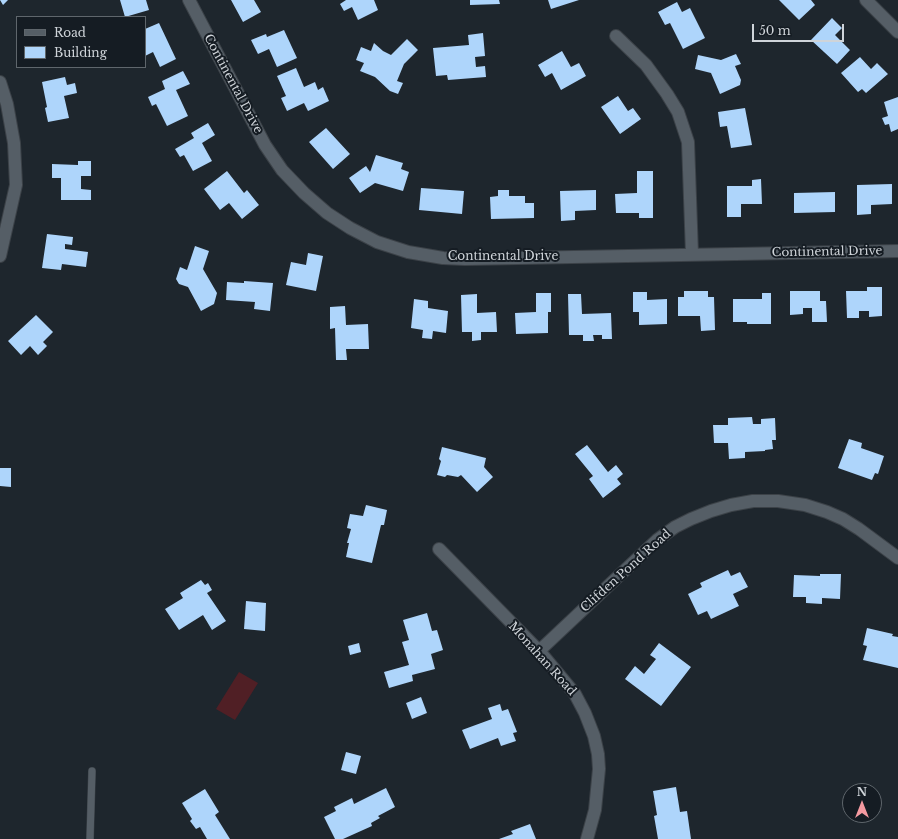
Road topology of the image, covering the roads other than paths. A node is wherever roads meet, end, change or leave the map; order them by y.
1 (189, 0) edge
2 (866, 0) edge
3 (898, 32) edge
4 (616, 36) dead end
5 (0, 82) edge
6 (898, 251) edge
7 (692, 254) junction
8 (0, 256) edge
9 (439, 549) dead end
10 (898, 558) edge
11 (539, 651) junction
12 (92, 771) dead end
13 (90, 839) edge
14 (587, 839) edge

1 - 7 street, Continental Drive
2 - 3 street
4 - 7 street
5 - 8 street
6 - 7 street, Continental Drive
9 - 11 street, Monahan Road
10 - 11 street, Clifden Pond Road
11 - 14 street, Monahan Road
12 - 13 lane

